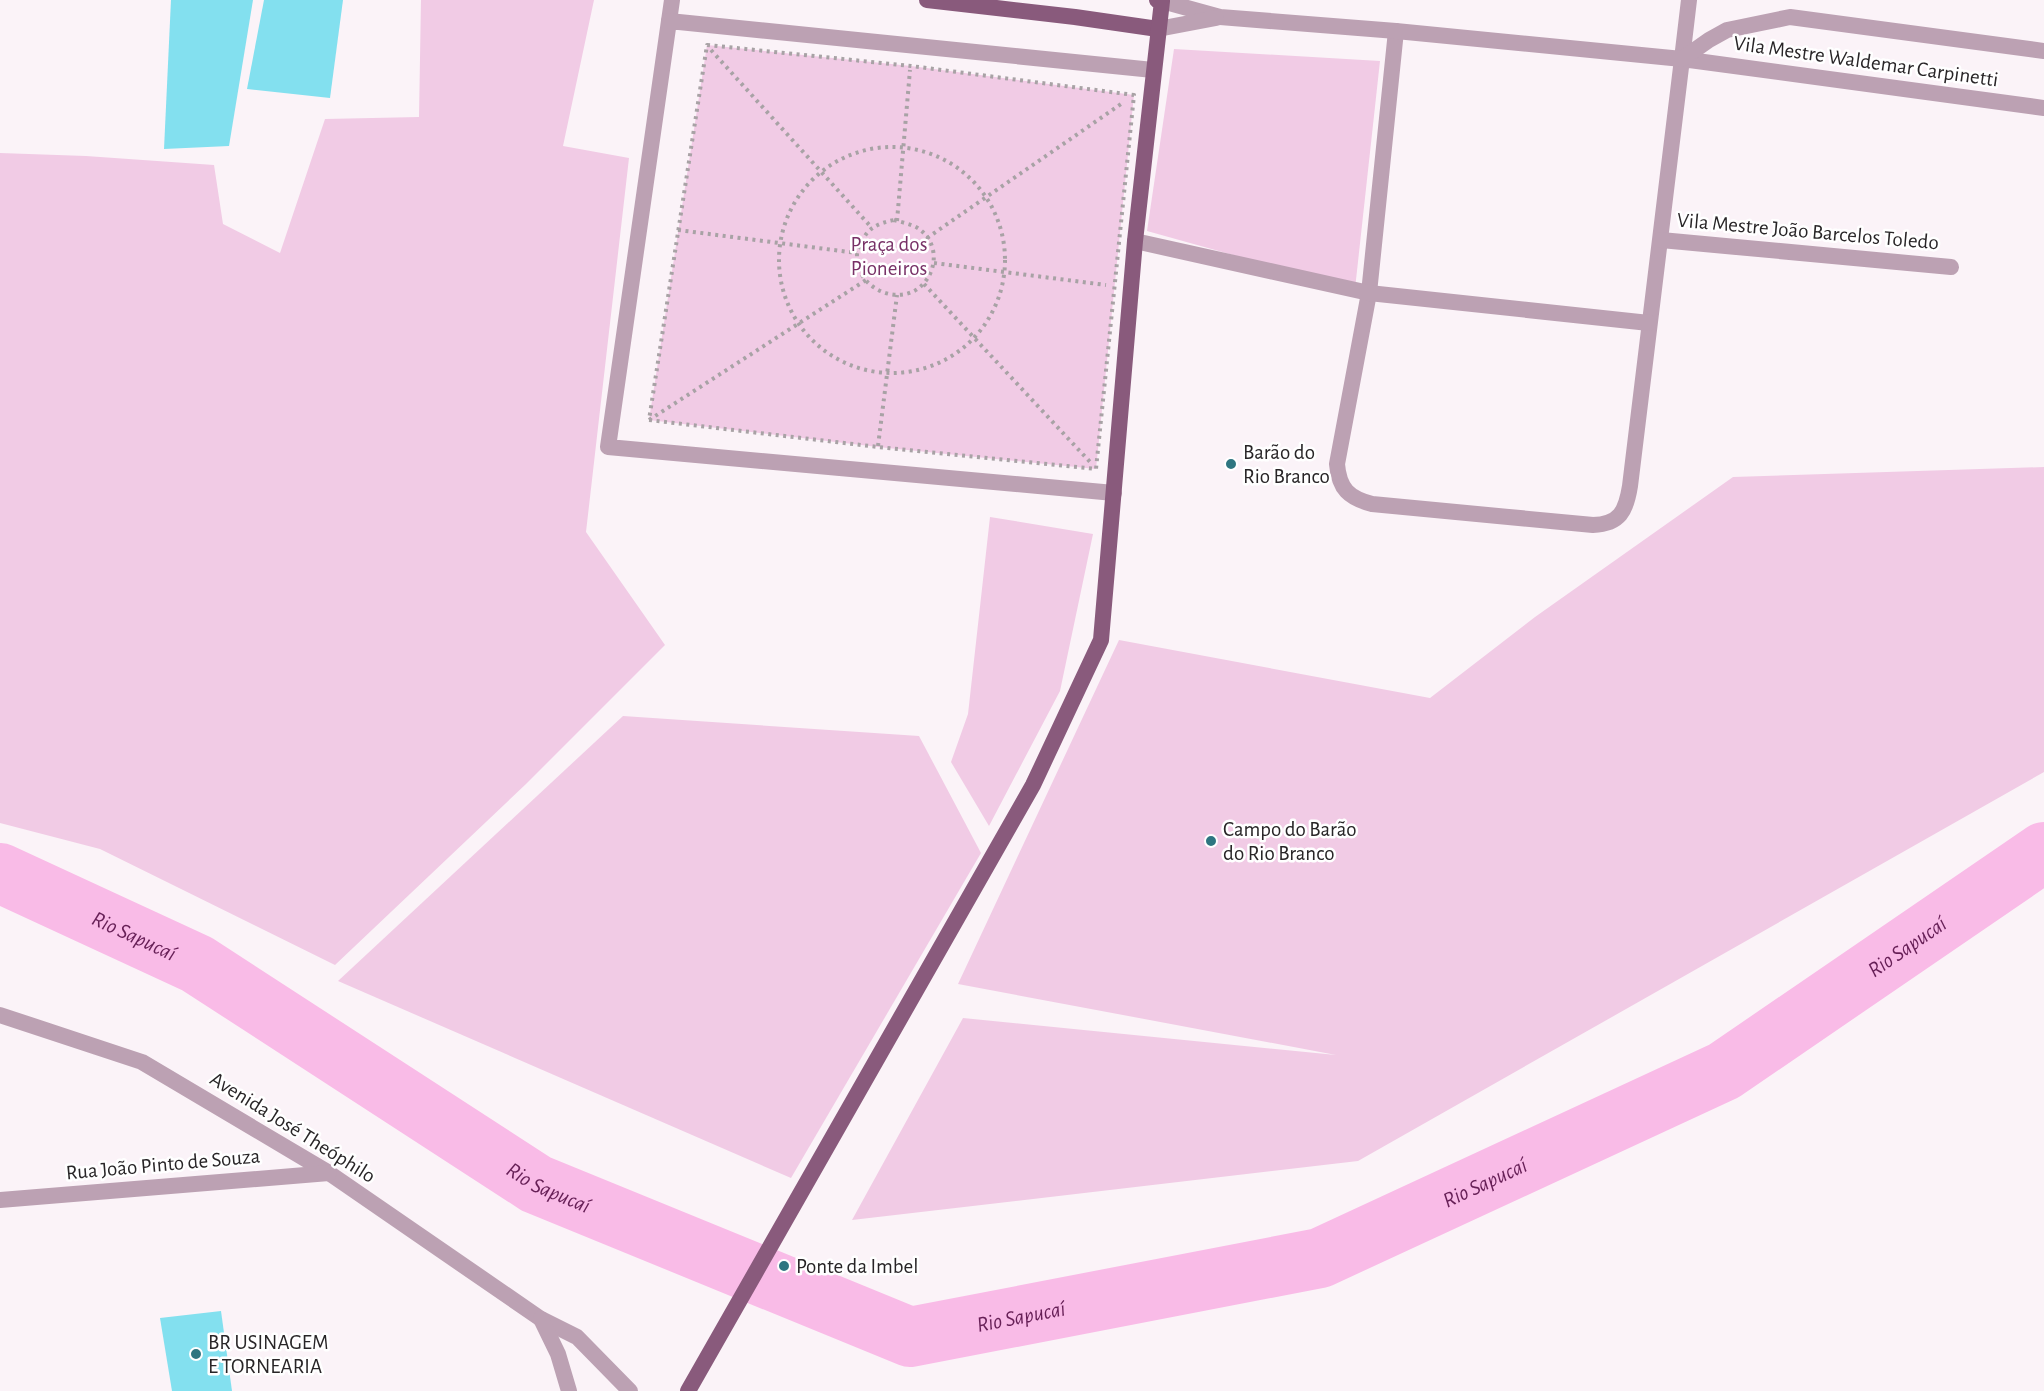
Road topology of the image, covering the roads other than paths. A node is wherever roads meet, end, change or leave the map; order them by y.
1 (672, 0) edge
2 (927, 0) edge
3 (1157, 0) edge
4 (1162, 0) edge
5 (1689, 0) edge
6 (1220, 17) junction
7 (669, 21) junction
8 (1158, 29) junction
9 (1396, 31) junction
10 (2044, 51) edge
11 (1682, 59) junction
12 (1153, 70) junction
13 (2044, 108) edge
14 (1661, 240) junction
15 (1135, 241) junction
16 (1951, 267) dead end
17 (1369, 293) junction
18 (1649, 323) junction
19 (1114, 493) junction
20 (0, 1015) edge
21 (330, 1173) junction
22 (0, 1200) edge
23 (541, 1319) junction
24 (569, 1391) edge
25 (630, 1391) edge
26 (688, 1391) edge

1 - 7 street
2 - 8 main road
3 - 4 main road
4 - 6 street
4 - 8 main road
5 - 11 street, Vila Mestre João Barcelos Toledo
6 - 8 street
6 - 9 street, Vila Mestre Waldemar Carpinetti
7 - 12 street
7 - 19 street
8 - 12 main road
9 - 11 street, Vila Mestre Waldemar Carpinetti
9 - 17 street, Vila Mestre João Barcelos Toledo
10 - 11 street
11 - 13 street, Vila Mestre Waldemar Carpinetti
11 - 14 street, Vila Mestre João Barcelos Toledo
12 - 15 main road
14 - 16 street, Vila Mestre João Barcelos Toledo
14 - 18 street, Vila Mestre João Barcelos Toledo
15 - 17 street
15 - 19 main road
17 - 18 street
17 - 18 street, Vila Mestre João Barcelos Toledo
19 - 26 main road
20 - 21 street, Avenida José Theóphilo
21 - 22 street, Rua João Pinto de Souza
21 - 23 street, Avenida José Theóphilo
23 - 24 street, Avenida José Theóphilo
23 - 25 street, Avenida José Theóphilo

